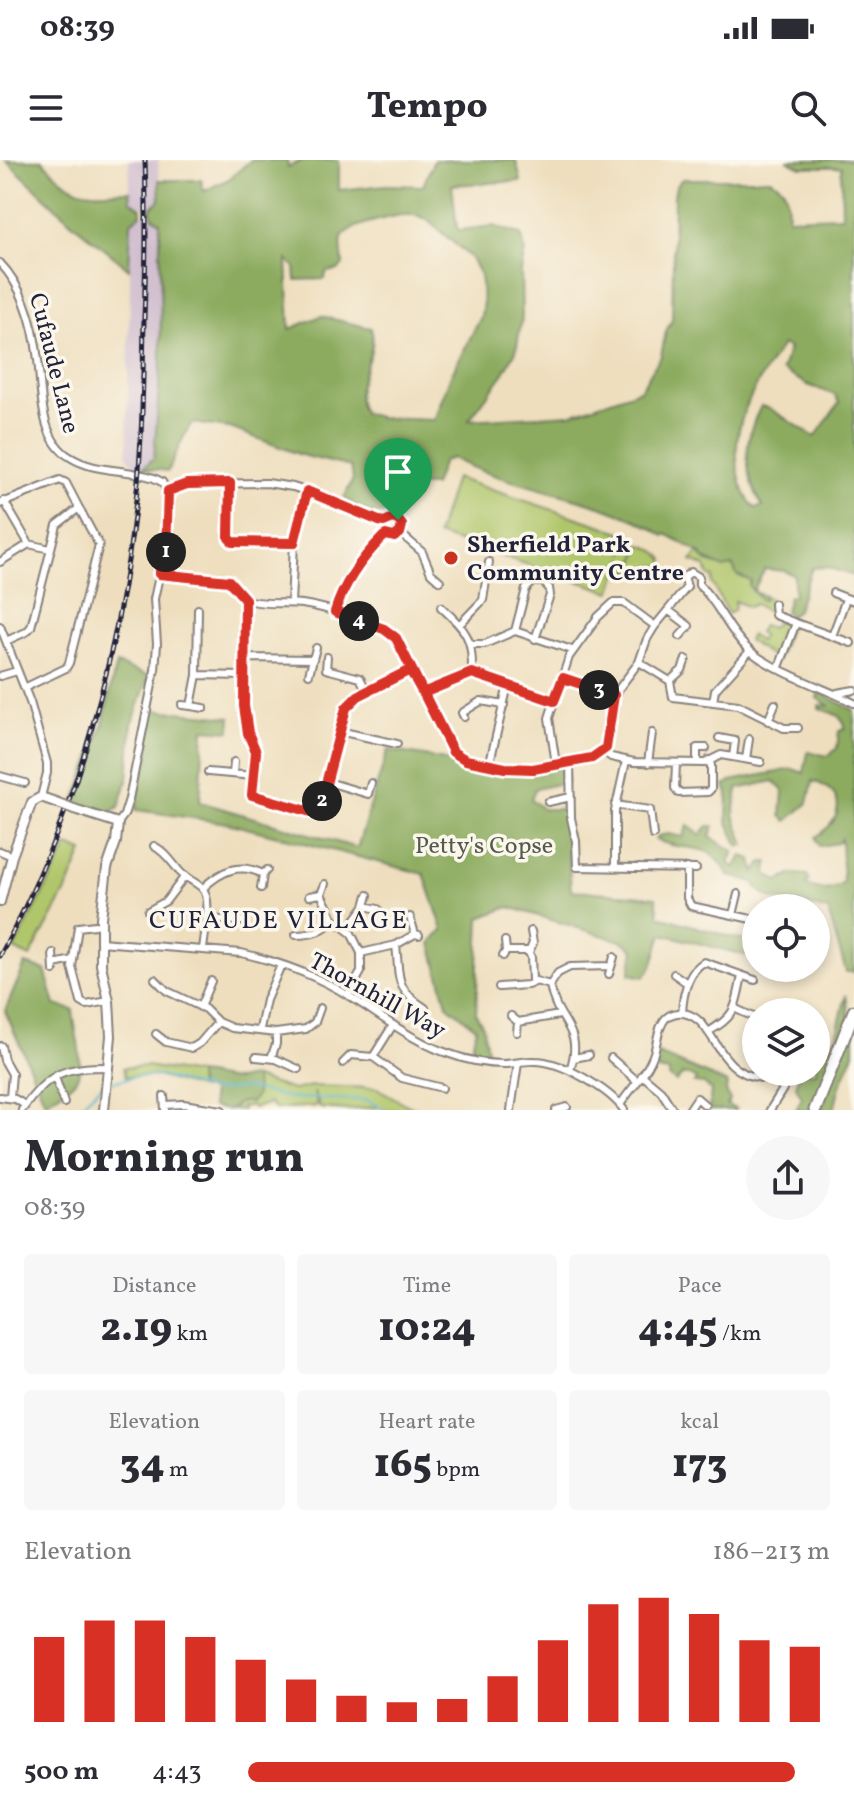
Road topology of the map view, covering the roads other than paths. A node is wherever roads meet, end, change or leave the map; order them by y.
1 (0, 263) edge
2 (230, 483) junction
3 (168, 491) junction
4 (307, 491) junction
5 (2, 503) edge
6 (79, 508) junction
7 (384, 522) junction
8 (400, 533) junction
9 (386, 535) junction
10 (294, 543) junction
11 (29, 544) junction
12 (50, 549) junction
13 (0, 562) edge
14 (489, 562) dead end
15 (159, 574) junction
16 (440, 581) dead end
17 (699, 585) junction
18 (687, 587) junction
19 (833, 593) dead end
20 (245, 599) junction
21 (850, 600) edge
22 (291, 603) junction
23 (774, 604) dead end
24 (441, 607) dead end
25 (198, 609) dead end
26 (668, 610) junction
27 (335, 612) junction
28 (198, 619) junction
29 (189, 620) dead end
30 (796, 623) junction
31 (460, 624) junction
32 (0, 626) edge
33 (655, 626) junction
34 (515, 631) junction
35 (680, 636) dead end
36 (832, 636) junction
37 (535, 639) junction
38 (6, 641) junction
39 (851, 643) dead end
40 (472, 644) junction
41 (316, 648) dead end
42 (572, 650) junction
43 (750, 651) junction
44 (327, 657) dead end
45 (245, 658) junction
46 (313, 659) junction
47 (686, 659) dead end
48 (639, 662) junction
49 (779, 667) junction
50 (410, 670) junction
51 (17, 671) junction
52 (472, 673) junction
53 (309, 674) dead end
54 (197, 675) junction
55 (0, 676) edge
56 (244, 676) junction
57 (563, 678) junction
58 (670, 681) junction
59 (508, 685) junction
60 (24, 688) junction
61 (854, 690) edge
62 (367, 691) junction
63 (423, 693) junction
64 (833, 693) junction
65 (614, 695) junction
66 (554, 701) junction
67 (713, 702) junction
68 (854, 703) edge
69 (775, 704) dead end
70 (182, 705) dead end
71 (504, 705) junction
72 (191, 706) junction
73 (204, 708) dead end
74 (464, 717) dead end
75 (768, 721) junction
76 (798, 728) dead end
77 (339, 731) junction
78 (390, 732) dead end
79 (652, 733) dead end
80 (719, 738) dead end
81 (749, 739) dead end
82 (388, 742) junction
83 (397, 744) dead end
84 (706, 748) dead end
85 (603, 751) junction
86 (733, 757) junction
87 (746, 759) junction
88 (709, 760) junction
89 (570, 761) junction
90 (626, 761) junction
91 (234, 762) dead end
92 (761, 762) dead end
93 (648, 763) junction
94 (676, 763) junction
95 (697, 763) junction
96 (556, 764) junction
97 (489, 766) junction
98 (208, 772) dead end
99 (233, 774) junction
100 (0, 776) edge
101 (254, 776) junction
102 (328, 782) junction
103 (25, 783) dead end
104 (371, 783) dead end
105 (368, 794) junction
106 (41, 797) junction
107 (571, 797) junction
108 (548, 802) dead end
109 (365, 805) dead end
110 (615, 805) junction
111 (118, 823) junction
112 (653, 835) dead end
113 (154, 846) dead end
114 (173, 847) dead end
115 (0, 851) edge
116 (165, 853) junction
117 (12, 856) junction
118 (615, 868) junction
119 (687, 868) junction
120 (696, 869) dead end
121 (185, 876) junction
122 (325, 884) dead end
123 (203, 888) junction
124 (261, 888) dead end
125 (321, 894) junction
126 (738, 894) dead end
127 (368, 895) dead end
128 (309, 896) dead end
129 (0, 902) edge
130 (159, 906) junction
131 (365, 906) junction
132 (378, 909) dead end
133 (146, 911) dead end
134 (162, 915) dead end
135 (733, 915) junction
136 (410, 917) dead end
137 (742, 917) edge
138 (206, 919) junction
139 (334, 920) junction
140 (241, 921) dead end
141 (95, 925) dead end
142 (348, 929) junction
143 (531, 931) dead end
144 (296, 935) dead end
145 (65, 937) dead end
146 (75, 938) junction
147 (505, 941) dead end
148 (100, 942) junction
149 (396, 945) junction
150 (203, 950) junction
151 (529, 952) junction
152 (53, 953) dead end
153 (361, 953) junction
154 (614, 957) dead end
155 (73, 960) junction
156 (281, 965) junction
157 (674, 974) dead end
158 (742, 976) joint
159 (168, 977) dead end
160 (211, 981) dead end
161 (535, 982) junction
162 (687, 983) junction
163 (550, 985) junction
164 (499, 987) dead end
165 (348, 995) junction
166 (109, 1001) junction
167 (200, 1007) junction
168 (736, 1009) junction
169 (854, 1011) edge
170 (742, 1012) edge
171 (682, 1013) junction
172 (415, 1015) dead end
173 (560, 1015) junction
174 (511, 1016) dead end
175 (329, 1019) dead end
176 (218, 1022) junction
177 (518, 1022) junction
178 (393, 1025) junction
179 (260, 1029) junction
180 (517, 1032) dead end
181 (708, 1032) junction
182 (276, 1033) junction
183 (156, 1034) dead end
184 (162, 1040) junction
185 (159, 1048) dead end
186 (1, 1050) edge
187 (589, 1055) dead end
188 (621, 1055) dead end
189 (256, 1057) dead end
190 (373, 1057) junction
191 (271, 1058) junction
192 (574, 1058) junction
193 (343, 1063) dead end
194 (518, 1063) junction
195 (297, 1066) dead end
196 (109, 1067) junction
197 (570, 1070) junction
198 (742, 1071) edge
199 (55, 1077) junction
200 (639, 1077) junction
201 (783, 1086) edge
202 (442, 1088) dead end
203 (164, 1096) dead end
204 (0, 1097) edge
205 (10, 1097) junction
206 (64, 1103) dead end
207 (705, 1105) dead end
208 (555, 1107) edge
209 (567, 1107) dead end
210 (622, 1107) edge
211 (23, 1108) edge
212 (165, 1108) edge
213 (513, 1109) edge
214 (692, 1109) edge
215 (104, 1110) edge
216 (222, 1110) edge
217 (673, 1110) edge
218 (770, 1110) edge
219 (815, 1110) edge

1 - 3 street, Cufaude Lane
2 - 3 street
2 - 4 street
2 - 10 street
3 - 15 street
4 - 7 street
4 - 10 street
5 - 6 street
5 - 11 street
6 - 12 street
6 - 60 street
7 - 8 street
7 - 9 street
8 - 9 street
8 - 16 street
9 - 27 street
10 - 22 street
11 - 12 street
11 - 13 street
12 - 38 street
14 - 31 street
15 - 20 street
15 - 111 street
17 - 18 street
17 - 18 street
17 - 43 street
18 - 26 street
19 - 21 street
20 - 22 street
20 - 45 street
21 - 36 street
22 - 27 street
23 - 30 street
24 - 31 street
25 - 28 street
26 - 33 street
26 - 35 street
27 - 50 street
28 - 29 street
28 - 54 street
30 - 36 street
30 - 49 street
31 - 40 street
32 - 38 street
33 - 42 street
33 - 48 street
34 - 37 street
34 - 37 street
34 - 40 street
36 - 39 street
37 - 42 street
38 - 51 street
40 - 52 street
41 - 46 street
42 - 57 street
43 - 49 street
43 - 67 street
44 - 62 street
45 - 46 street
45 - 56 street
46 - 53 street
47 - 58 street
48 - 58 street
48 - 65 street
49 - 64 street
50 - 62 street
50 - 63 street
51 - 55 street
51 - 60 street
52 - 59 street
52 - 63 street
54 - 56 street
54 - 72 street
56 - 101 street
57 - 65 street
57 - 66 street
58 - 67 street
59 - 66 street
59 - 71 street
60 - 106 street
61 - 64 street
62 - 77 street
63 - 97 street
64 - 68 street
65 - 85 street
66 - 96 street
67 - 75 street
69 - 75 street
70 - 72 street
71 - 74 street
71 - 97 street
72 - 73 street
75 - 76 street
77 - 82 street
77 - 102 street
78 - 82 street
79 - 93 street
80 - 86 street
81 - 87 street
82 - 83 street
84 - 95 street
85 - 89 street
85 - 90 street
86 - 87 street
86 - 88 street
87 - 92 street
88 - 94 street
88 - 95 street
89 - 96 street
89 - 107 street
90 - 93 street
90 - 110 street
91 - 99 street
93 - 94 street
94 - 95 street
96 - 97 street
98 - 99 street
99 - 101 street
100 - 103 street
101 - 102 street
102 - 105 street
104 - 105 street
105 - 109 street
106 - 111 street, bridge
106 - 117 street
107 - 108 street
107 - 118 street
110 - 112 street
110 - 118 street
111 - 148 street
113 - 116 street
114 - 116 street
115 - 117 street
116 - 121 street
117 - 129 street
118 - 119 street
119 - 120 street
119 - 135 street
121 - 123 street
121 - 130 street
122 - 125 street
123 - 124 street
123 - 138 street
125 - 128 street
125 - 139 street
126 - 135 street
127 - 131 street
130 - 133 street
130 - 134 street
131 - 132 street
131 - 142 street
135 - 137 street
136 - 149 street
138 - 140 street
138 - 150 street
139 - 142 street
139 - 144 street
141 - 146 street
142 - 153 street
143 - 151 street
145 - 146 street
146 - 155 street
147 - 151 street
148 - 150 street, Thornhill Way
148 - 166 street
149 - 153 street
149 - 172 street
150 - 156 street, Thornhill Way
151 - 161 street
152 - 155 street
153 - 165 street
154 - 163 street
155 - 166 street
156 - 165 street, Thornhill Way
156 - 179 street
157 - 162 street
158 - 162 street
158 - 168 street
159 - 167 street
160 - 167 street
161 - 163 street
161 - 164 street
162 - 171 street
163 - 173 street
165 - 178 street, Thornhill Way
166 - 196 street
167 - 176 street
168 - 170 street
168 - 181 street
169 - 219 highway
171 - 181 street
171 - 200 street
173 - 177 street
173 - 192 street
174 - 177 street
175 - 182 street
176 - 179 street
176 - 184 street
177 - 180 street
178 - 190 street
178 - 194 street, Thornhill Way
179 - 182 street
181 - 198 street
182 - 191 street
183 - 184 street
184 - 185 street
186 - 205 street
187 - 192 street
188 - 200 street
189 - 191 street
190 - 193 street
190 - 202 street
191 - 195 street
192 - 197 street
194 - 197 street, Thornhill Way
194 - 213 street
196 - 199 street
196 - 215 street
197 - 210 street, Thornhill Way
199 - 206 street
199 - 211 street
200 - 210 street
200 - 217 street
201 - 218 street
203 - 212 street
204 - 205 street
205 - 211 street
207 - 214 street
208 - 209 street
212 - 216 street

